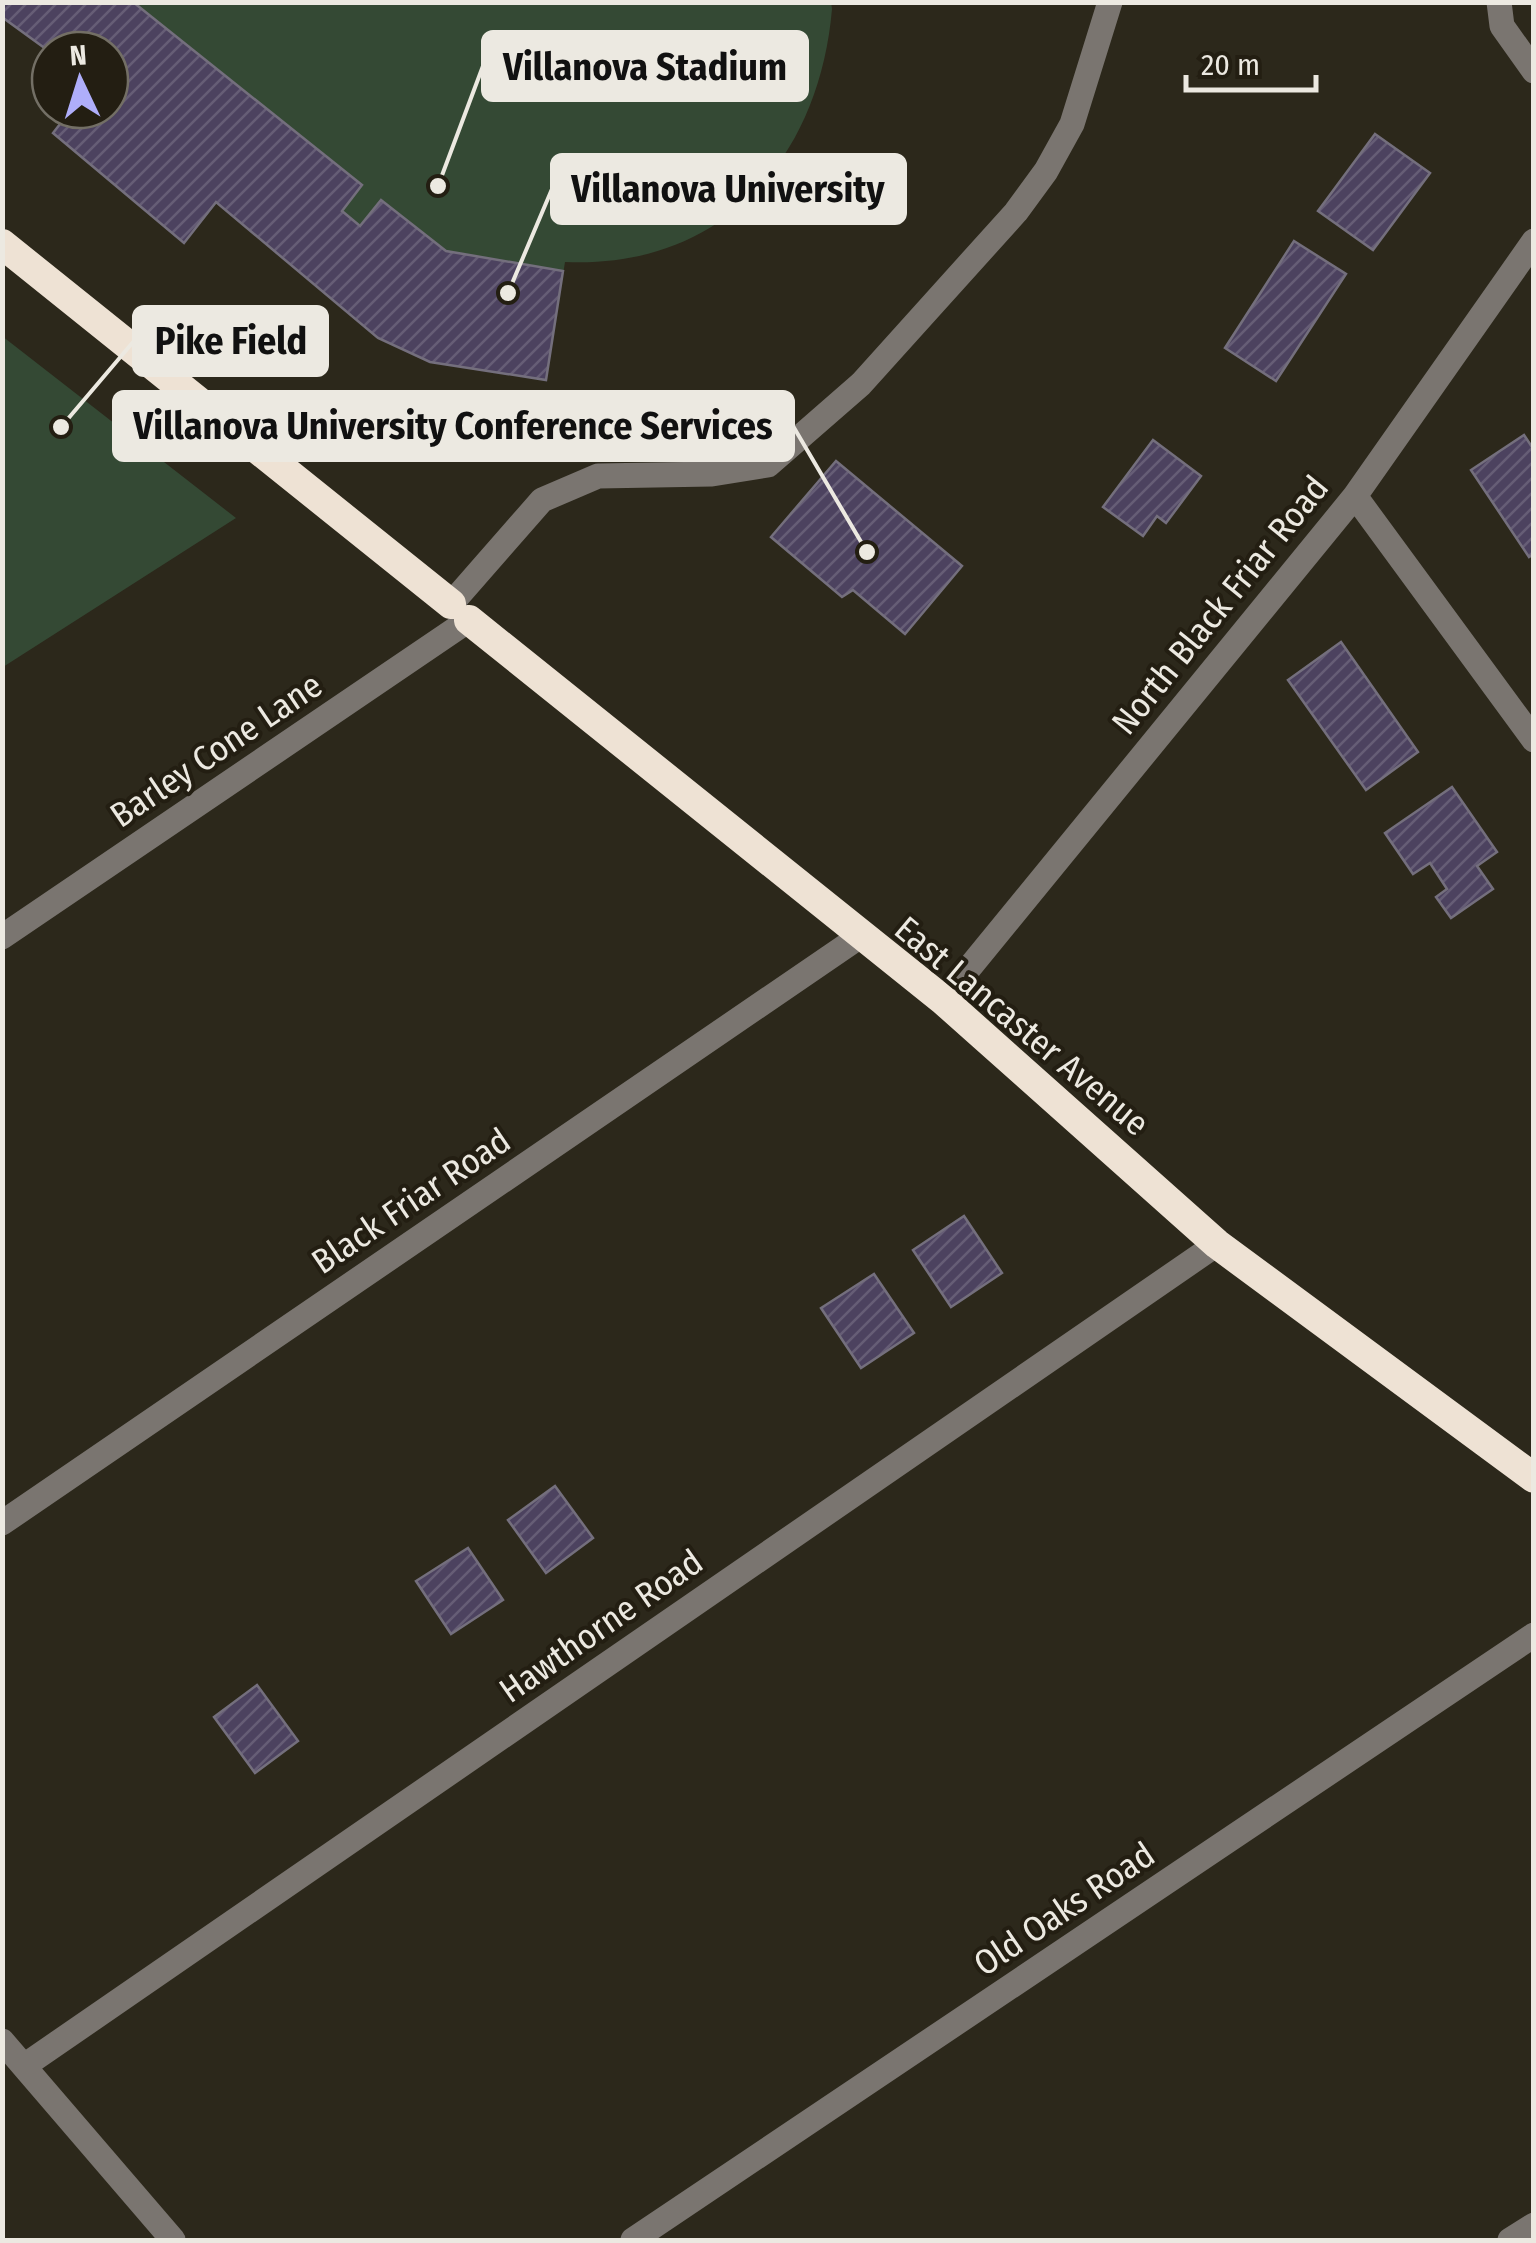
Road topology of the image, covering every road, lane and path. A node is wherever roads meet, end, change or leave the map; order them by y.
1 (1110, 2) edge
2 (1498, 2) edge
3 (1534, 70) edge
4 (1534, 242) edge
5 (2, 244) edge
6 (1355, 496) junction
7 (460, 612) junction
8 (1534, 740) edge
9 (2, 937) edge
10 (859, 937) junction
11 (943, 1000) junction
12 (1217, 1244) junction
13 (1534, 1478) edge
14 (2, 1523) edge
15 (1534, 1635) edge
16 (2, 2041) edge
17 (24, 2066) junction
18 (1534, 2225) edge
19 (174, 2240) edge
20 (632, 2240) edge
21 (1510, 2240) edge

1 - 7 street, Barley Cone Lane
2 - 3 street
4 - 6 street, North Black Friar Road
5 - 7 highway, East Lancaster Avenue
6 - 8 street
6 - 11 street, North Black Friar Road
7 - 9 street, Barley Cone Lane
7 - 10 highway, East Lancaster Avenue
10 - 11 highway, East Lancaster Avenue
10 - 14 street, Black Friar Road
11 - 12 highway, East Lancaster Avenue
12 - 13 highway, East Lancaster Avenue
12 - 17 street, Hawthorne Road
15 - 20 street, Old Oaks Road
16 - 17 street
17 - 19 street
18 - 21 street

